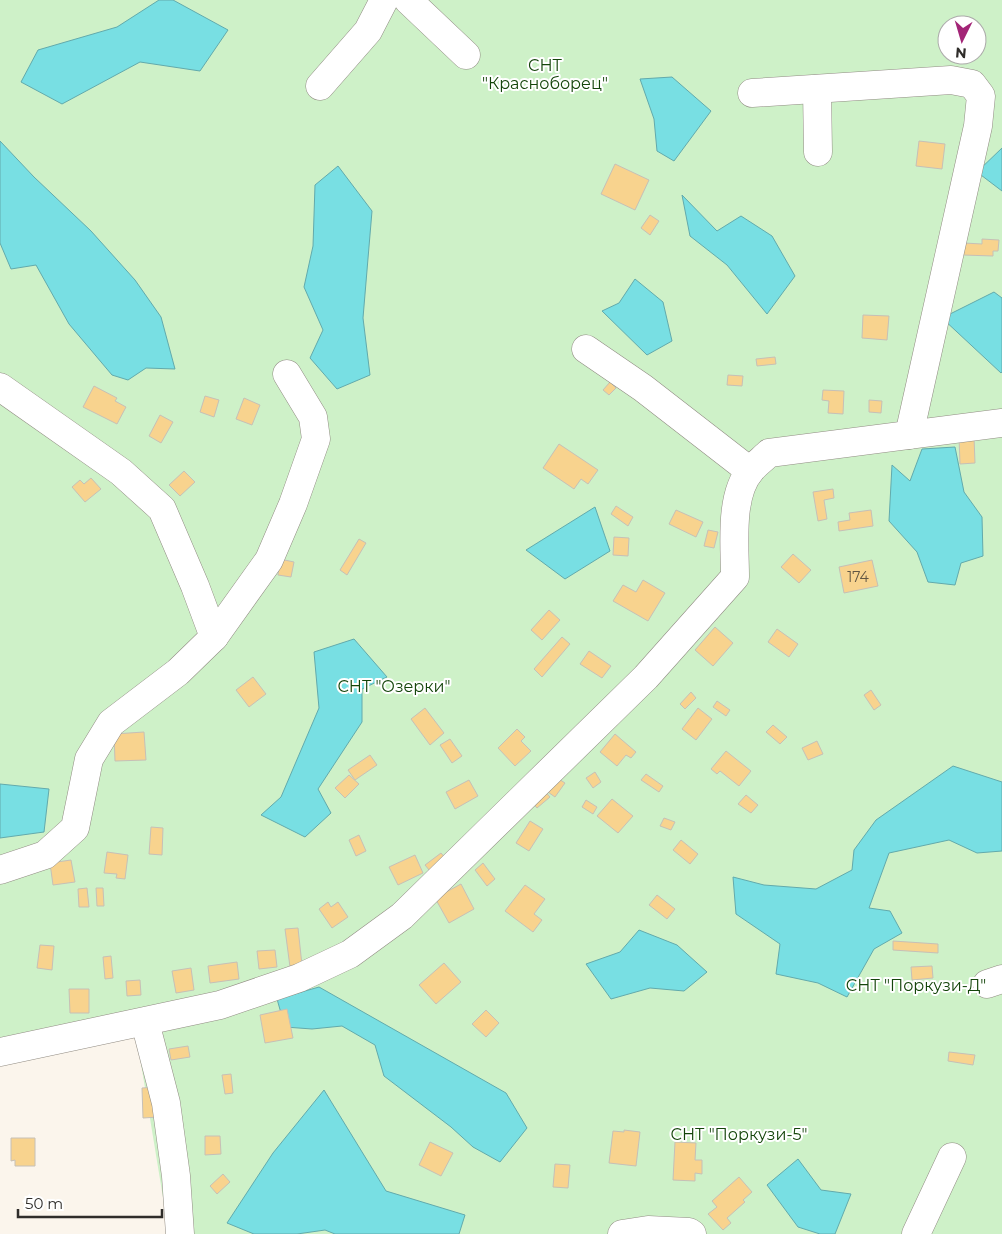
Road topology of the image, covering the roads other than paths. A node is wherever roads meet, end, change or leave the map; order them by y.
1 (384, 0) edge
2 (408, 0) edge
3 (466, 55) dead end
4 (320, 86) dead end
5 (817, 89) junction
6 (752, 93) dead end
7 (818, 152) dead end
8 (586, 349) dead end
9 (287, 374) dead end
10 (0, 387) edge
11 (1002, 423) edge
12 (909, 435) junction
13 (750, 470) junction
14 (214, 637) junction
15 (0, 870) edge
16 (145, 1022) junction
17 (0, 1052) edge
18 (952, 1157) dead end
19 (180, 1234) edge
20 (622, 1234) edge
21 (692, 1234) edge
22 (916, 1234) edge

1 - 4 street
2 - 3 street
5 - 6 street
5 - 7 street
5 - 12 street
8 - 13 street
9 - 14 street
10 - 14 street
11 - 12 street
12 - 13 street
13 - 16 street
14 - 15 street
16 - 17 street
16 - 19 street
18 - 22 street
20 - 21 street

